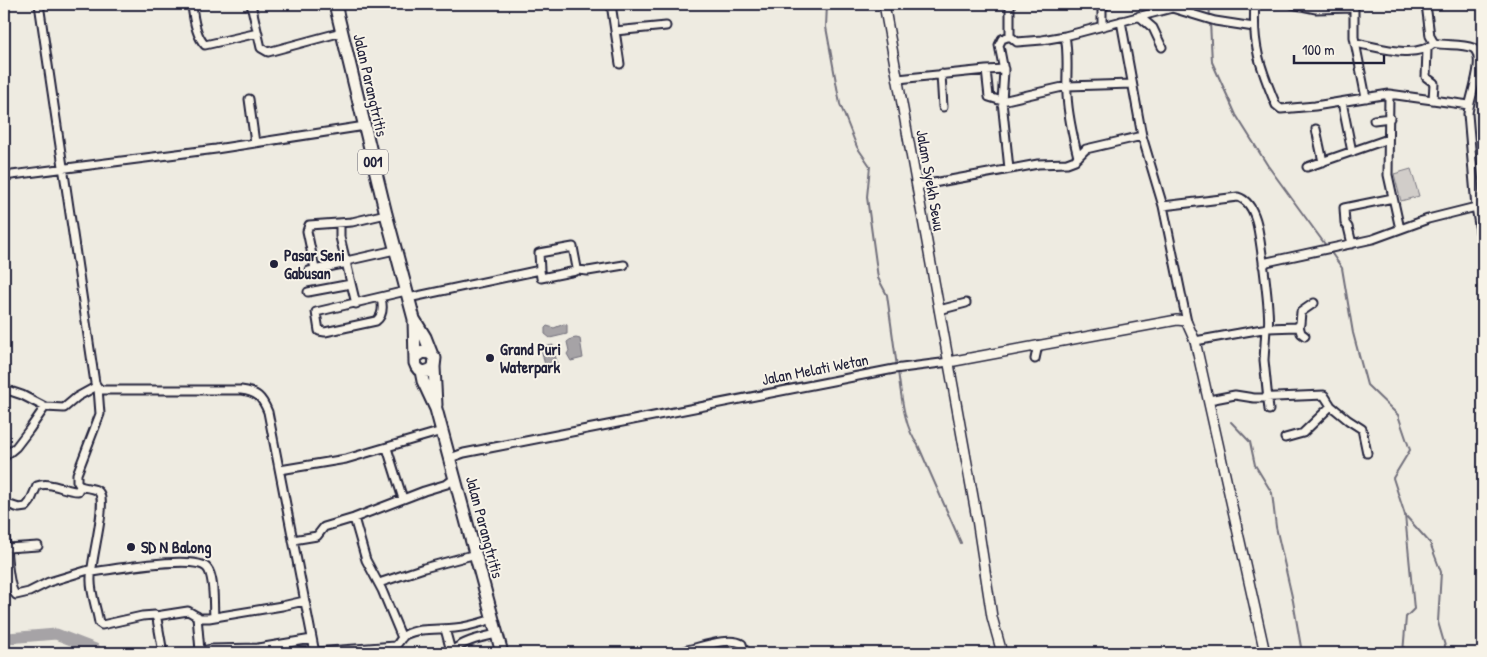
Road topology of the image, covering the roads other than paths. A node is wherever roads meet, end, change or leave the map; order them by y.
1 (39, 4) edge
2 (192, 4) edge
3 (251, 4) edge
4 (335, 4) edge
5 (611, 4) edge
6 (884, 4) edge
7 (1010, 4) edge
8 (1107, 4) edge
9 (1255, 4) edge
10 (1292, 4) edge
11 (1426, 4) edge
12 (1169, 6) edge
13 (1354, 6) edge
14 (1139, 16) junction
15 (1122, 21) junction
16 (666, 26) dead end
17 (1102, 26) junction
18 (1254, 27) junction
19 (615, 31) junction
20 (342, 32) junction
21 (258, 33) junction
22 (1010, 36) junction
23 (1065, 36) junction
24 (1434, 43) junction
25 (1355, 44) junction
26 (1162, 47) dead end
27 (1427, 50) junction
28 (620, 64) dead end
29 (1004, 69) junction
30 (986, 70) junction
31 (941, 74) junction
32 (898, 79) junction
33 (1132, 84) junction
34 (1067, 86) junction
35 (1389, 94) junction
36 (1366, 98) junction
37 (249, 99) dead end
38 (1433, 100) junction
39 (1002, 101) junction
40 (1342, 102) junction
41 (1469, 105) junction
42 (943, 107) dead end
43 (1390, 118) junction
44 (1374, 120) dead end
45 (365, 126) junction
46 (1316, 130) dead end
47 (1142, 136) junction
48 (1388, 139) junction
49 (255, 143) junction
50 (1352, 152) junction
51 (1078, 157) junction
52 (1323, 162) junction
53 (1307, 167) dead end
54 (62, 168) junction
55 (1009, 169) junction
56 (4, 176) edge
57 (917, 186) junction
58 (1393, 198) junction
59 (1163, 206) junction
60 (1476, 207) junction
61 (386, 214) junction
62 (340, 223) junction
63 (1400, 229) junction
64 (1352, 244) junction
65 (1483, 249) edge
66 (395, 250) junction
67 (347, 262) junction
68 (624, 265) dead end
69 (1263, 266) junction
70 (540, 270) junction
71 (577, 270) junction
72 (352, 284) junction
73 (308, 292) dead end
74 (407, 295) junction
75 (381, 298) junction
76 (966, 303) dead end
77 (1314, 303) dead end
78 (356, 304) junction
79 (939, 310) junction
80 (414, 319) junction
81 (1187, 322) junction
82 (1299, 326) junction
83 (1267, 328) junction
84 (1305, 336) dead end
85 (1195, 341) junction
86 (1038, 346) junction
87 (432, 355) junction
88 (416, 357) junction
89 (1035, 359) dead end
90 (949, 362) junction
91 (434, 367) junction
92 (421, 371) junction
93 (98, 387) junction
94 (4, 389) edge
95 (1267, 397) junction
96 (1209, 400) junction
97 (45, 406) junction
98 (1331, 406) junction
99 (436, 409) junction
100 (1269, 410) dead end
101 (442, 431) junction
102 (1285, 438) dead end
103 (386, 448) junction
104 (1367, 453) dead end
105 (4, 458) edge
106 (450, 458) junction
107 (280, 470) junction
108 (455, 478) junction
109 (80, 486) junction
110 (403, 499) junction
111 (4, 508) edge
112 (354, 518) junction
113 (4, 531) edge
114 (294, 540) junction
115 (38, 546) dead end
116 (7, 548) junction
117 (476, 554) junction
118 (92, 571) junction
119 (379, 583) junction
120 (304, 601) junction
121 (156, 616) junction
122 (197, 616) junction
123 (214, 617) junction
124 (493, 619) junction
125 (445, 629) junction
126 (497, 634) junction
127 (402, 638) junction
128 (312, 639) junction
129 (272, 650) edge
130 (687, 650) dead end
131 (197, 652) edge
132 (450, 652) edge
133 (163, 653) edge
134 (315, 653) edge
135 (502, 653) edge
136 (745, 653) edge
137 (1002, 653) edge
138 (1265, 653) edge

1 - 54 street
2 - 21 street
3 - 21 street
4 - 20 main road, Jalan Parangtritis / 001
5 - 19 street
6 - 32 street, Jalam Syekh Sewu
7 - 22 street
8 - 17 street
9 - 18 street
10 - 13 street
11 - 24 street
12 - 14 street
12 - 18 street
13 - 25 street
14 - 15 street
14 - 26 street
15 - 17 street
15 - 33 street
16 - 19 street
17 - 23 street
18 - 40 street
19 - 28 street
20 - 21 street
20 - 45 main road, Jalan Parangtritis / 001
22 - 23 street
22 - 29 street
23 - 34 street
24 - 27 street
24 - 41 street
25 - 27 street
25 - 36 street
27 - 38 street
29 - 30 street
29 - 39 street
30 - 31 street
30 - 39 street
31 - 32 street
31 - 42 street
32 - 57 street, Jalam Syekh Sewu
33 - 34 street
33 - 47 street
34 - 39 street
34 - 51 street
35 - 36 street
35 - 38 street
35 - 43 street
36 - 40 street
37 - 49 street
38 - 41 street
39 - 55 street
40 - 50 street
41 - 60 street
43 - 44 street
43 - 48 street
45 - 49 street
45 - 61 main road, Jalan Parangtritis / 001
46 - 52 street
47 - 51 street
47 - 59 street
48 - 50 street
48 - 58 street
49 - 54 street
50 - 52 street
51 - 55 street
52 - 53 street
54 - 56 street
54 - 93 street
55 - 57 street
57 - 79 street, Jalam Syekh Sewu
58 - 63 street
58 - 64 street
59 - 69 street
59 - 81 street
60 - 63 street
60 - 65 street
61 - 62 street
61 - 66 main road, Jalan Parangtritis / 001
62 - 67 street
62 - 67 street
63 - 64 street
64 - 69 street
66 - 67 street
66 - 74 main road, Jalan Parangtritis / 001
67 - 72 street
68 - 71 street
69 - 83 street
70 - 71 street
70 - 71 street
70 - 74 street
72 - 73 street
72 - 78 street
74 - 75 street
74 - 80 main road, Jalan Parangtritis / 001
75 - 78 street
75 - 78 street
76 - 79 street
77 - 82 street
79 - 90 street, Jalam Syekh Sewu
80 - 87 main road, Jalan Parangtritis / 001
80 - 88 main road, Jalan Parangtritis / 001
81 - 85 street
81 - 86 street, Jalan Melati Wetan
82 - 83 street
82 - 84 street
83 - 85 street
83 - 95 street
85 - 96 street
86 - 89 street
86 - 90 street, Jalan Melati Wetan
87 - 88 main road
87 - 91 main road, 001
88 - 92 main road, 001
90 - 106 street, Jalan Melati Wetan
90 - 137 street, Jalam Syekh Sewu
91 - 92 main road
91 - 99 main road, Jalan Parangtritis / 001
92 - 99 main road, Jalan Parangtritis / 001
93 - 97 street
93 - 107 street
93 - 109 street
94 - 97 street
95 - 96 street
95 - 98 street
95 - 100 street
96 - 138 street
97 - 105 street
98 - 102 street
98 - 104 street
99 - 101 main road, Jalan Parangtritis / 001
101 - 103 street
101 - 106 main road, Jalan Parangtritis / 001
103 - 107 street
103 - 110 street
106 - 108 main road, Jalan Parangtritis / 001
107 - 114 street
108 - 110 street
108 - 117 main road, Jalan Parangtritis / 001
109 - 111 street
109 - 118 street
110 - 112 street
112 - 114 street
112 - 119 street
113 - 116 street
114 - 120 street
115 - 116 street
116 - 118 street
117 - 119 street
117 - 124 main road, Jalan Parangtritis / 001
118 - 121 street
118 - 123 street
119 - 127 street
120 - 123 street
120 - 128 street
121 - 122 street
121 - 133 street
122 - 123 street
122 - 131 street
124 - 125 street
124 - 126 main road, Jalan Parangtritis / 001
125 - 127 street
125 - 132 street
126 - 132 street
126 - 135 main road, Jalan Parangtritis / 001
127 - 134 street
128 - 129 street
128 - 134 street
129 - 131 street
130 - 136 street

